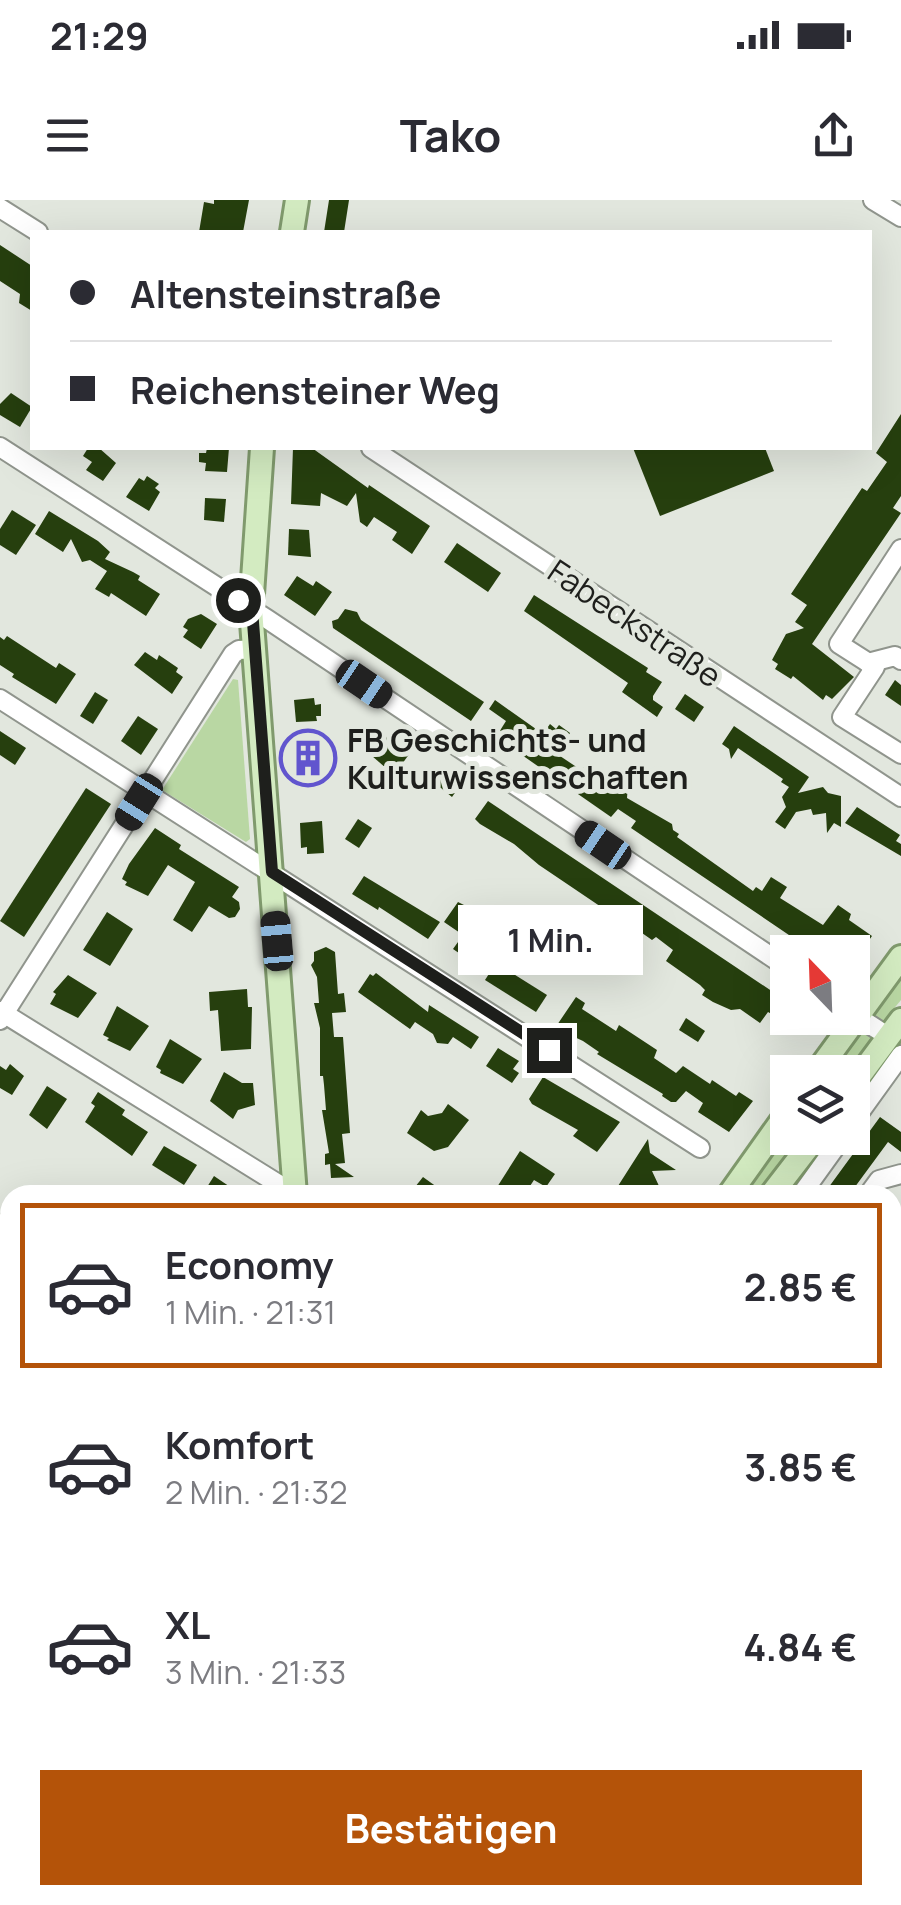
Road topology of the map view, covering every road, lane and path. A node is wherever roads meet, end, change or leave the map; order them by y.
1 (298, 200) edge
2 (873, 200) edge
3 (0, 208) edge
4 (901, 217) edge
5 (35, 230) edge
6 (292, 230) edge
7 (0, 447) edge
8 (262, 450) edge
9 (374, 450) edge
10 (901, 549) edge
11 (252, 609) junction
12 (254, 649) junction
13 (901, 660) edge
14 (868, 663) junction
15 (0, 699) edge
16 (901, 754) edge
17 (146, 792) junction
18 (901, 797) edge
19 (272, 872) junction
20 (770, 956) edge
21 (901, 957) edge
22 (870, 996) edge
23 (2, 1015) edge
24 (870, 1023) edge
25 (897, 1038) edge
26 (870, 1067) edge
27 (870, 1089) edge
28 (770, 1136) edge
29 (700, 1148) dead end
30 (802, 1155) edge
31 (830, 1155) edge
32 (901, 1174) edge
33 (280, 1185) edge
34 (295, 1185) edge
35 (734, 1185) edge
36 (779, 1185) edge
37 (808, 1185) edge
38 (875, 1185) edge

1 - 6 main road
2 - 4 street
3 - 5 street
7 - 11 street
8 - 11 main road
9 - 18 street, Fabeckstraße
10 - 14 street
11 - 12 main road
11 - 20 street
12 - 17 street
12 - 19 main road
13 - 14 street
14 - 16 street
15 - 17 street
17 - 19 street
17 - 23 street
19 - 29 street
19 - 34 main road
21 - 22 main road
23 - 33 street
24 - 25 street
25 - 26 main road
25 - 27 street
28 - 35 main road
30 - 36 main road
31 - 37 street
32 - 38 street

